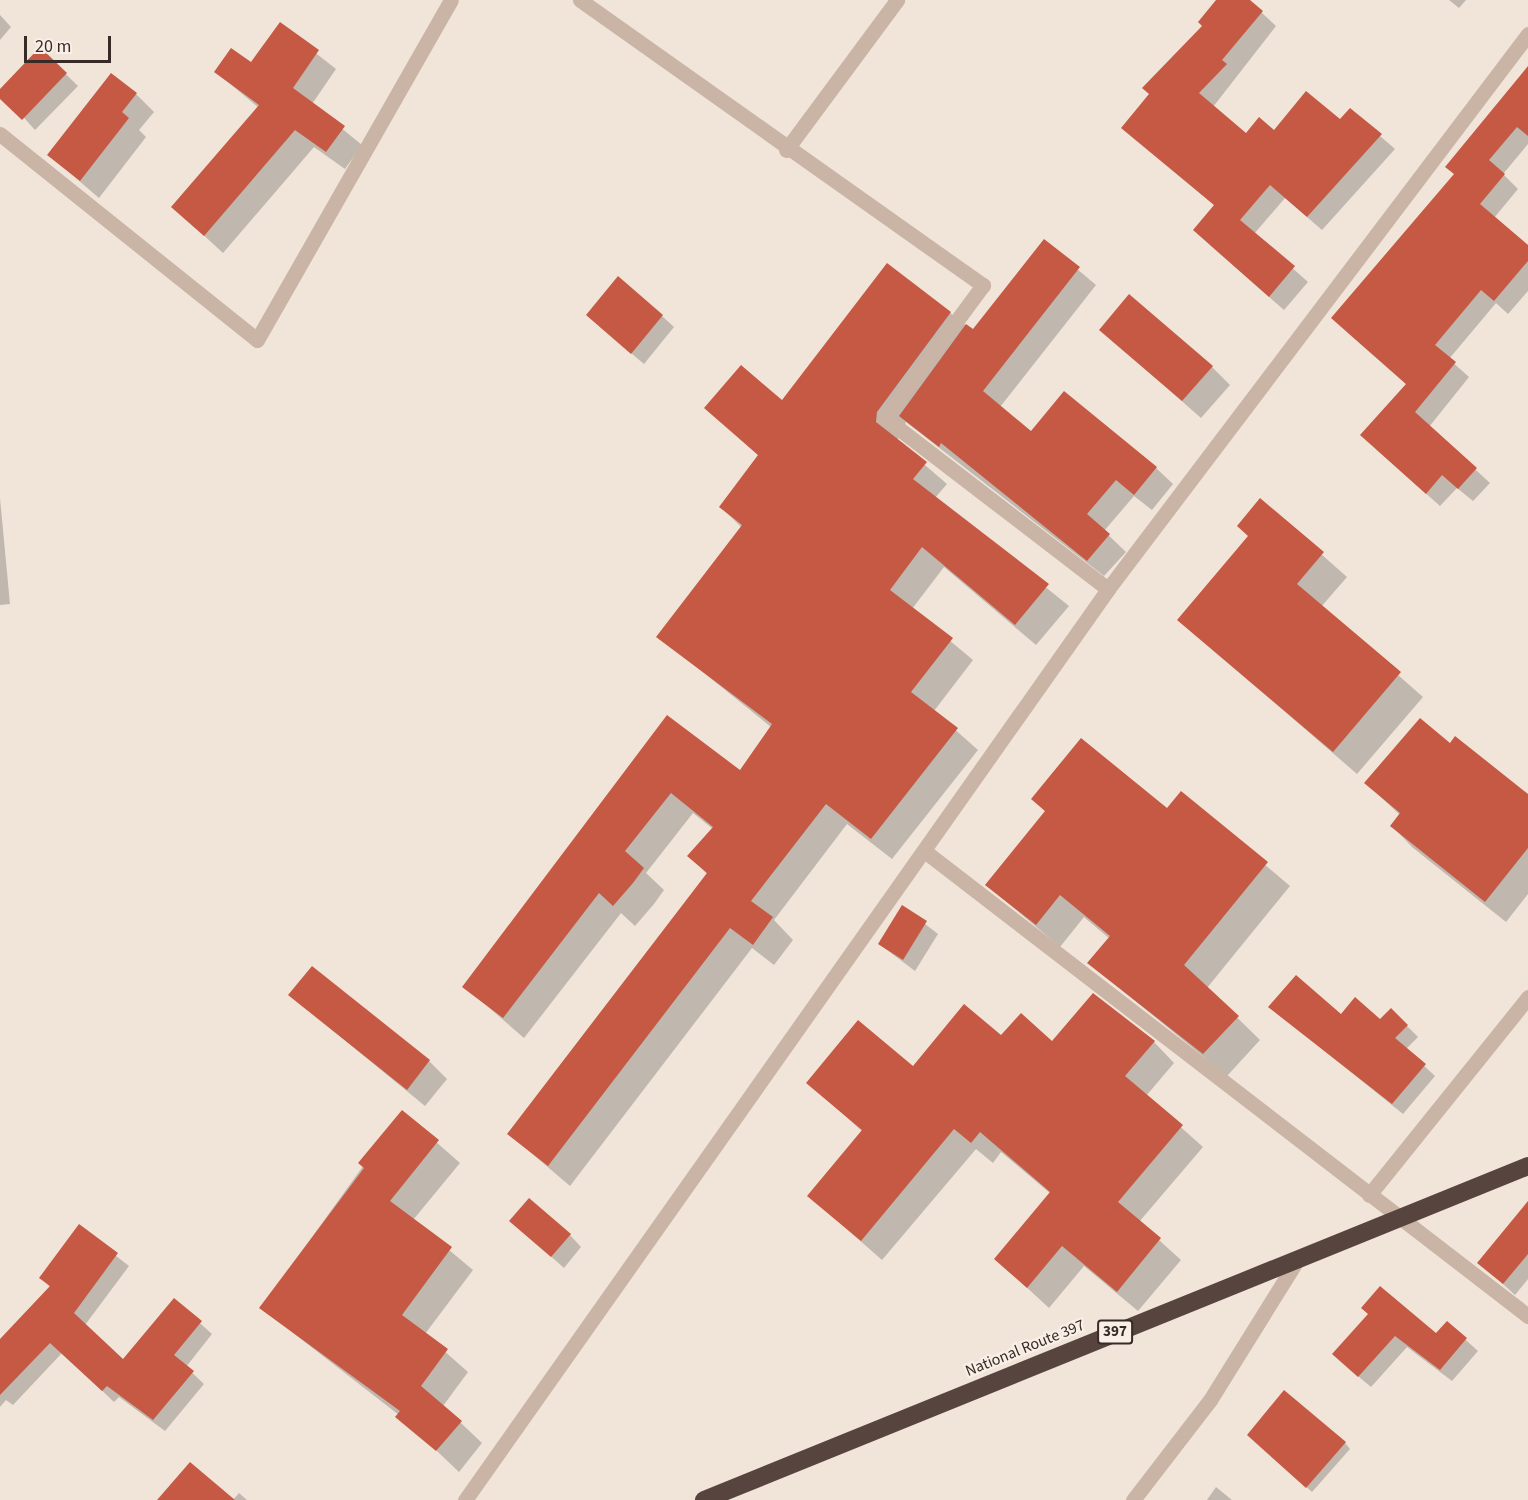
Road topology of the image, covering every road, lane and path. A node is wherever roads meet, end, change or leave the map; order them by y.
1 (451, 0) edge
2 (580, 0) edge
3 (897, 0) edge
4 (1528, 34) edge
5 (0, 134) edge
6 (786, 150) junction
7 (1108, 589) junction
8 (927, 853) junction
9 (1528, 997) edge
10 (1528, 1166) edge
11 (1370, 1195) junction
12 (1405, 1217) junction
13 (1299, 1257) junction
14 (1528, 1316) edge
15 (465, 1500) edge
16 (704, 1500) edge
17 (1133, 1500) edge

1 - 5 street
2 - 6 street
3 - 6 street
4 - 7 street
6 - 7 street
7 - 8 street
8 - 11 street
8 - 15 street
9 - 11 street
10 - 12 highway, National Route 397 / 397
11 - 12 street
12 - 13 highway, National Route 397 / 397
12 - 14 street
13 - 16 highway, National Route 397 / 397
13 - 17 street

